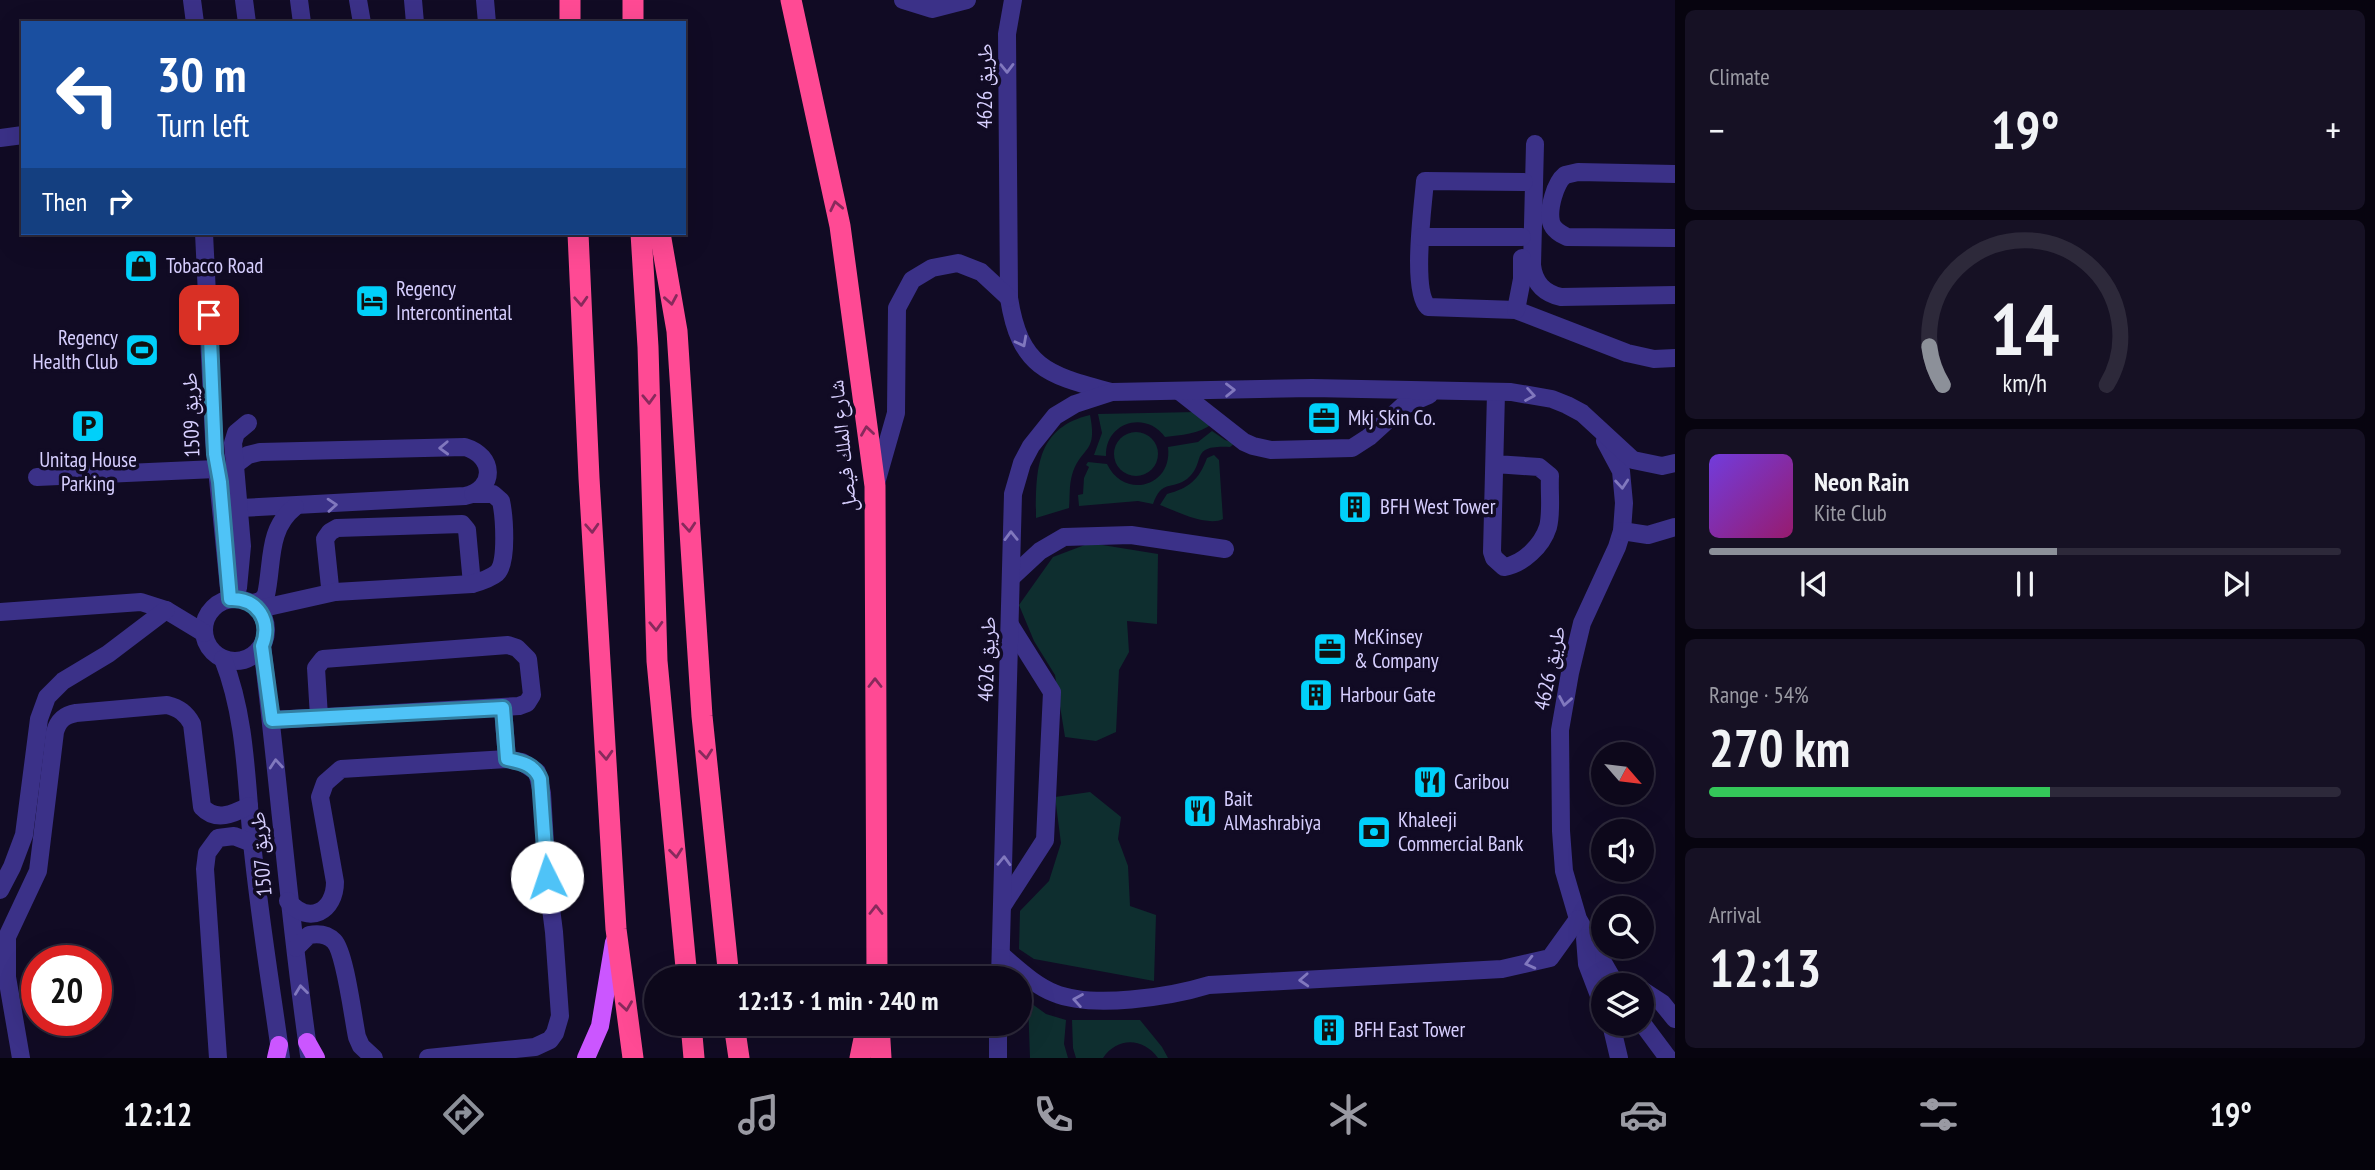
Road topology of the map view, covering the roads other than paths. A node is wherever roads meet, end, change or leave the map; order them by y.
1 (192, 0) edge
2 (244, 0) edge
3 (299, 0) edge
4 (358, 0) edge
5 (413, 0) edge
6 (485, 0) edge
7 (570, 0) edge
8 (632, 0) edge
9 (792, 0) edge
10 (903, 0) edge
11 (967, 0) edge
12 (1013, 0) edge
13 (195, 21) edge
14 (247, 21) edge
15 (302, 21) edge
16 (362, 21) edge
17 (415, 21) edge
18 (487, 21) edge
19 (570, 21) edge
20 (633, 21) edge
21 (21, 135) edge
22 (0, 138) edge
23 (1675, 174) edge
24 (1524, 182) junction
25 (204, 235) edge
26 (578, 235) edge
27 (641, 235) edge
28 (660, 235) edge
29 (1421, 237) junction
30 (1522, 237) junction
31 (1675, 238) edge
32 (1675, 295) edge
33 (1009, 299) junction
34 (1516, 310) junction
35 (1675, 358) edge
36 (1179, 391) junction
37 (1112, 392) junction
38 (1442, 392) junction
39 (1496, 393) junction
40 (248, 423) dead end
41 (1594, 423) junction
42 (1675, 463) edge
43 (236, 464) junction
44 (1495, 464) junction
45 (216, 469) junction
46 (37, 477) dead end
47 (875, 486) junction
48 (473, 494) junction
49 (295, 507) junction
50 (240, 508) junction
51 (1675, 527) edge
52 (1622, 531) junction
53 (1225, 549) dead end
54 (1012, 577) junction
55 (472, 584) junction
56 (335, 592) junction
57 (240, 602) junction
58 (166, 610) junction
59 (0, 612) edge
60 (1010, 625) junction
61 (204, 633) junction
62 (262, 646) junction
63 (223, 659) junction
64 (503, 708) junction
65 (319, 717) junction
66 (272, 720) junction
67 (507, 759) junction
68 (249, 806) junction
69 (252, 843) junction
70 (0, 890) edge
71 (288, 901) junction
72 (1003, 905) junction
73 (1581, 927) junction
74 (616, 929) junction
75 (876, 939) junction
76 (296, 948) junction
77 (1002, 955) junction
78 (686, 966) edge
79 (728, 966) edge
80 (873, 966) edge
81 (877, 966) edge
82 (1001, 966) edge
83 (1609, 973) edge
84 (1591, 974) edge
85 (1654, 998) edge
86 (1675, 1019) edge
87 (692, 1036) edge
88 (735, 1036) edge
89 (865, 1036) edge
90 (880, 1036) edge
91 (997, 1036) edge
92 (1000, 1036) edge
93 (1614, 1036) edge
94 (1652, 1036) edge
95 (308, 1050) edge
96 (279, 1054) edge
97 (21, 1058) edge
98 (218, 1058) edge
99 (316, 1058) edge
100 (374, 1058) edge
101 (428, 1058) edge
102 (586, 1058) edge
103 (633, 1058) edge
104 (694, 1058) edge
105 (738, 1058) edge
106 (860, 1058) edge
107 (881, 1058) edge
108 (998, 1058) edge
109 (1007, 1058) edge
110 (1619, 1058) edge
111 (1668, 1058) edge

1 - 13 street
2 - 14 street
3 - 15 street
4 - 16 street
5 - 17 street
6 - 18 street
7 - 19 highway
8 - 20 highway
47 -> 9 highway, شارع الملك فيصل
10 - 11 street
12 -> 33 street, طريق 4626
21 - 22 street
23 - 31 street
24 - 29 street
24 - 30 street
24 - 32 street
25 - 45 street, طريق 1509
26 -> 74 highway
27 -> 78 highway
28 -> 79 highway
29 - 30 street
29 - 34 street
30 - 34 street
33 -> 37 street, طريق 4626
33 - 47 street
34 - 35 street
36 - 37 street, طريق 4626
36 -> 38 street, طريق 4626
36 - 38 street
54 -> 37 street, طريق 4626
38 - 39 street, طريق 4626
39 -> 41 street, طريق 4626
39 - 44 street
40 - 43 street
41 - 42 street, طريق 4626
41 -> 52 street, طريق 4626
48 -> 43 street
43 - 50 street
44 - 44 street
45 - 46 street
45 - 57 street, طريق 1509
75 -> 47 highway, شارع الملك فيصل
49 -> 48 street
48 - 55 street
49 - 50 street
49 - 57 street
50 - 57 street
51 - 52 street
52 -> 73 street, طريق 4626
53 - 54 street
54 - 60 street, طريق 4626
55 - 56 street
55 - 56 street
56 - 57 street
57 - 61 street
57 - 62 street
58 - 59 street
58 - 61 street
58 - 70 street
72 -> 60 street, طريق 4626
60 - 72 street
61 - 63 street
62 - 63 street
62 - 66 street, طريق 1507
63 - 68 street, طريق 1507
64 - 65 street
64 - 65 street
64 - 67 street
65 - 66 street
71 -> 66 street, طريق 1507
67 - 71 street
67 - 101 street
68 - 69 street, طريق 1507
68 - 97 street
69 - 96 street, طريق 1507
69 - 98 street
71 - 76 street, طريق 1507
72 - 77 street, طريق 4626
73 -> 77 street
73 - 83 street, طريق 4626
73 - 84 street, طريق 4626
74 - 102 main road
74 -> 103 highway
75 - 80 highway
75 - 81 highway, شارع الملك فيصل
95 -> 76 street, طريق 1507
76 - 100 street
77 - 82 street, طريق 4626
85 - 86 street
87 - 104 highway
88 - 105 highway
89 - 106 highway
90 - 107 highway
91 - 108 street
92 - 109 street
93 - 110 street
94 - 111 street
95 - 99 main road

